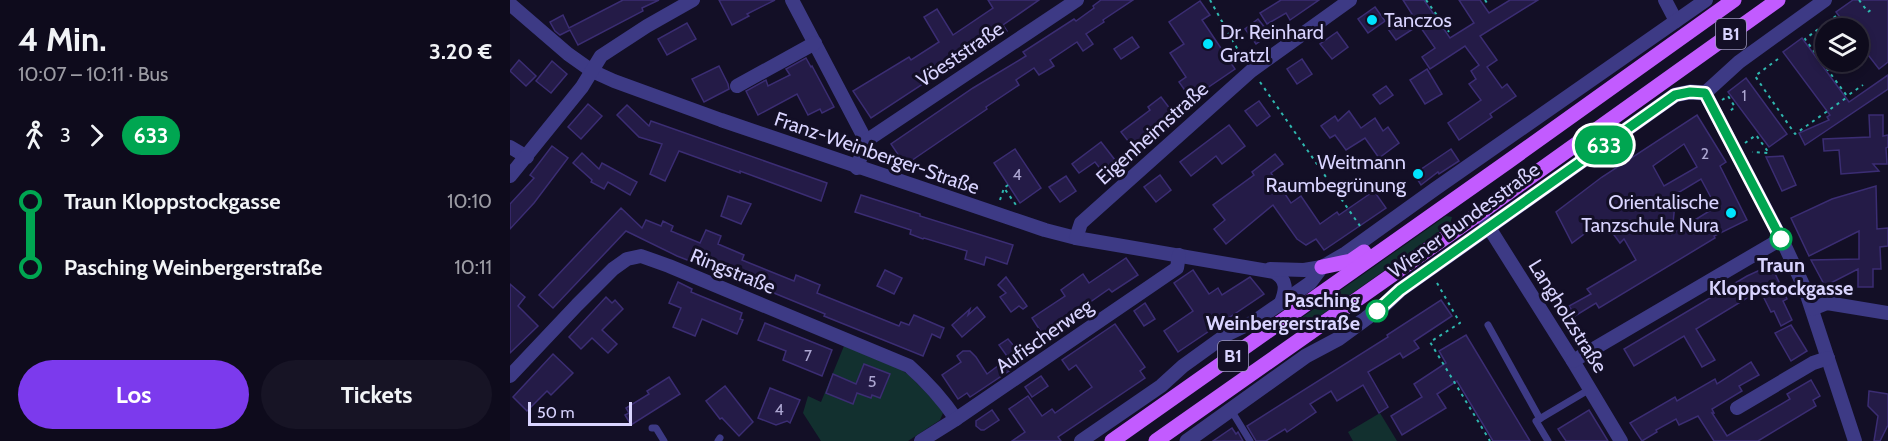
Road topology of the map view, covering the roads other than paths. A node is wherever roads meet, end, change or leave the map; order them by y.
1 (693, 0) edge
2 (792, 0) edge
3 (1077, 0) edge
4 (1350, 0) edge
5 (1665, 0) edge
6 (1706, 0) edge
7 (1734, 0) edge
8 (1778, 0) edge
9 (1825, 0) edge
10 (510, 4) edge
11 (1676, 21) junction
12 (815, 43) junction
13 (592, 71) junction
14 (737, 86) dead end
15 (1705, 93) junction
16 (866, 141) junction
17 (510, 147) edge
18 (526, 157) junction
19 (1506, 163) junction
20 (858, 168) junction
21 (510, 176) edge
22 (1480, 213) junction
23 (1489, 227) junction
24 (1076, 238) junction
25 (1781, 239) junction
26 (1179, 255) junction
27 (1322, 267) junction
28 (1259, 268) junction
29 (1281, 303) junction
30 (1812, 309) junction
31 (1888, 313) edge
32 (1488, 325) dead end
33 (1828, 358) junction
34 (1573, 361) junction
35 (510, 376) edge
36 (1590, 389) junction
37 (1737, 408) dead end
38 (1231, 410) junction
39 (1540, 418) junction
40 (956, 419) junction
41 (652, 428) dead end
42 (664, 441) edge
43 (921, 441) edge
44 (1082, 441) edge
45 (1112, 441) edge
46 (1156, 441) edge
47 (1187, 441) edge
48 (1250, 441) edge
49 (1548, 441) edge
50 (1621, 441) edge
51 (1856, 441) edge

1 - 13 street
2 - 12 street
3 - 16 street, Vöeststraße
4 - 24 street, Eigenheimstraße
5 - 11 street
6 - 11 street, Wiener Bundesstraße
7 - 19 main road, Wiener Bundesstraße / B1
8 - 22 main road, Wiener Bundesstraße / B1
9 - 15 street
10 - 13 street, Franz-Weinberger-Straße
11 - 27 street, Wiener Bundesstraße
12 - 14 street
12 - 16 street
13 - 18 street
13 - 20 street, Franz-Weinberger-Straße
15 - 23 street, Wiener Bundesstraße
15 - 25 street
16 - 20 street
17 - 18 street
18 - 21 street
19 - 27 main road
19 - 45 main road, Wiener Bundesstraße / B1
20 - 24 street, Franz-Weinberger-Straße
22 - 23 street, Langholzstraße
22 - 46 main road, Wiener Bundesstraße / B1
23 - 34 street, Langholzstraße
23 - 38 street, Wiener Bundesstraße
24 - 26 street, Franz-Weinberger-Straße
25 - 30 street
25 - 34 street
26 - 28 street, Franz-Weinberger-Straße
26 - 40 street, Aufischerweg
27 - 28 street, Franz-Weinberger-Straße
27 - 29 street, Wiener Bundesstraße
28 - 29 street, Franz-Weinberger-Straße
29 - 44 street, Wiener Bundesstraße
30 - 31 street
30 - 33 street
32 - 39 lane
33 - 37 street
33 - 51 street
34 - 36 street, Langholzstraße
35 - 40 street, Ringstraße
36 - 39 lane
36 - 50 street, Langholzstraße
38 - 47 street, Wiener Bundesstraße
38 - 48 lane
39 - 49 lane
40 - 43 street, Aufischerweg
41 - 42 lane

